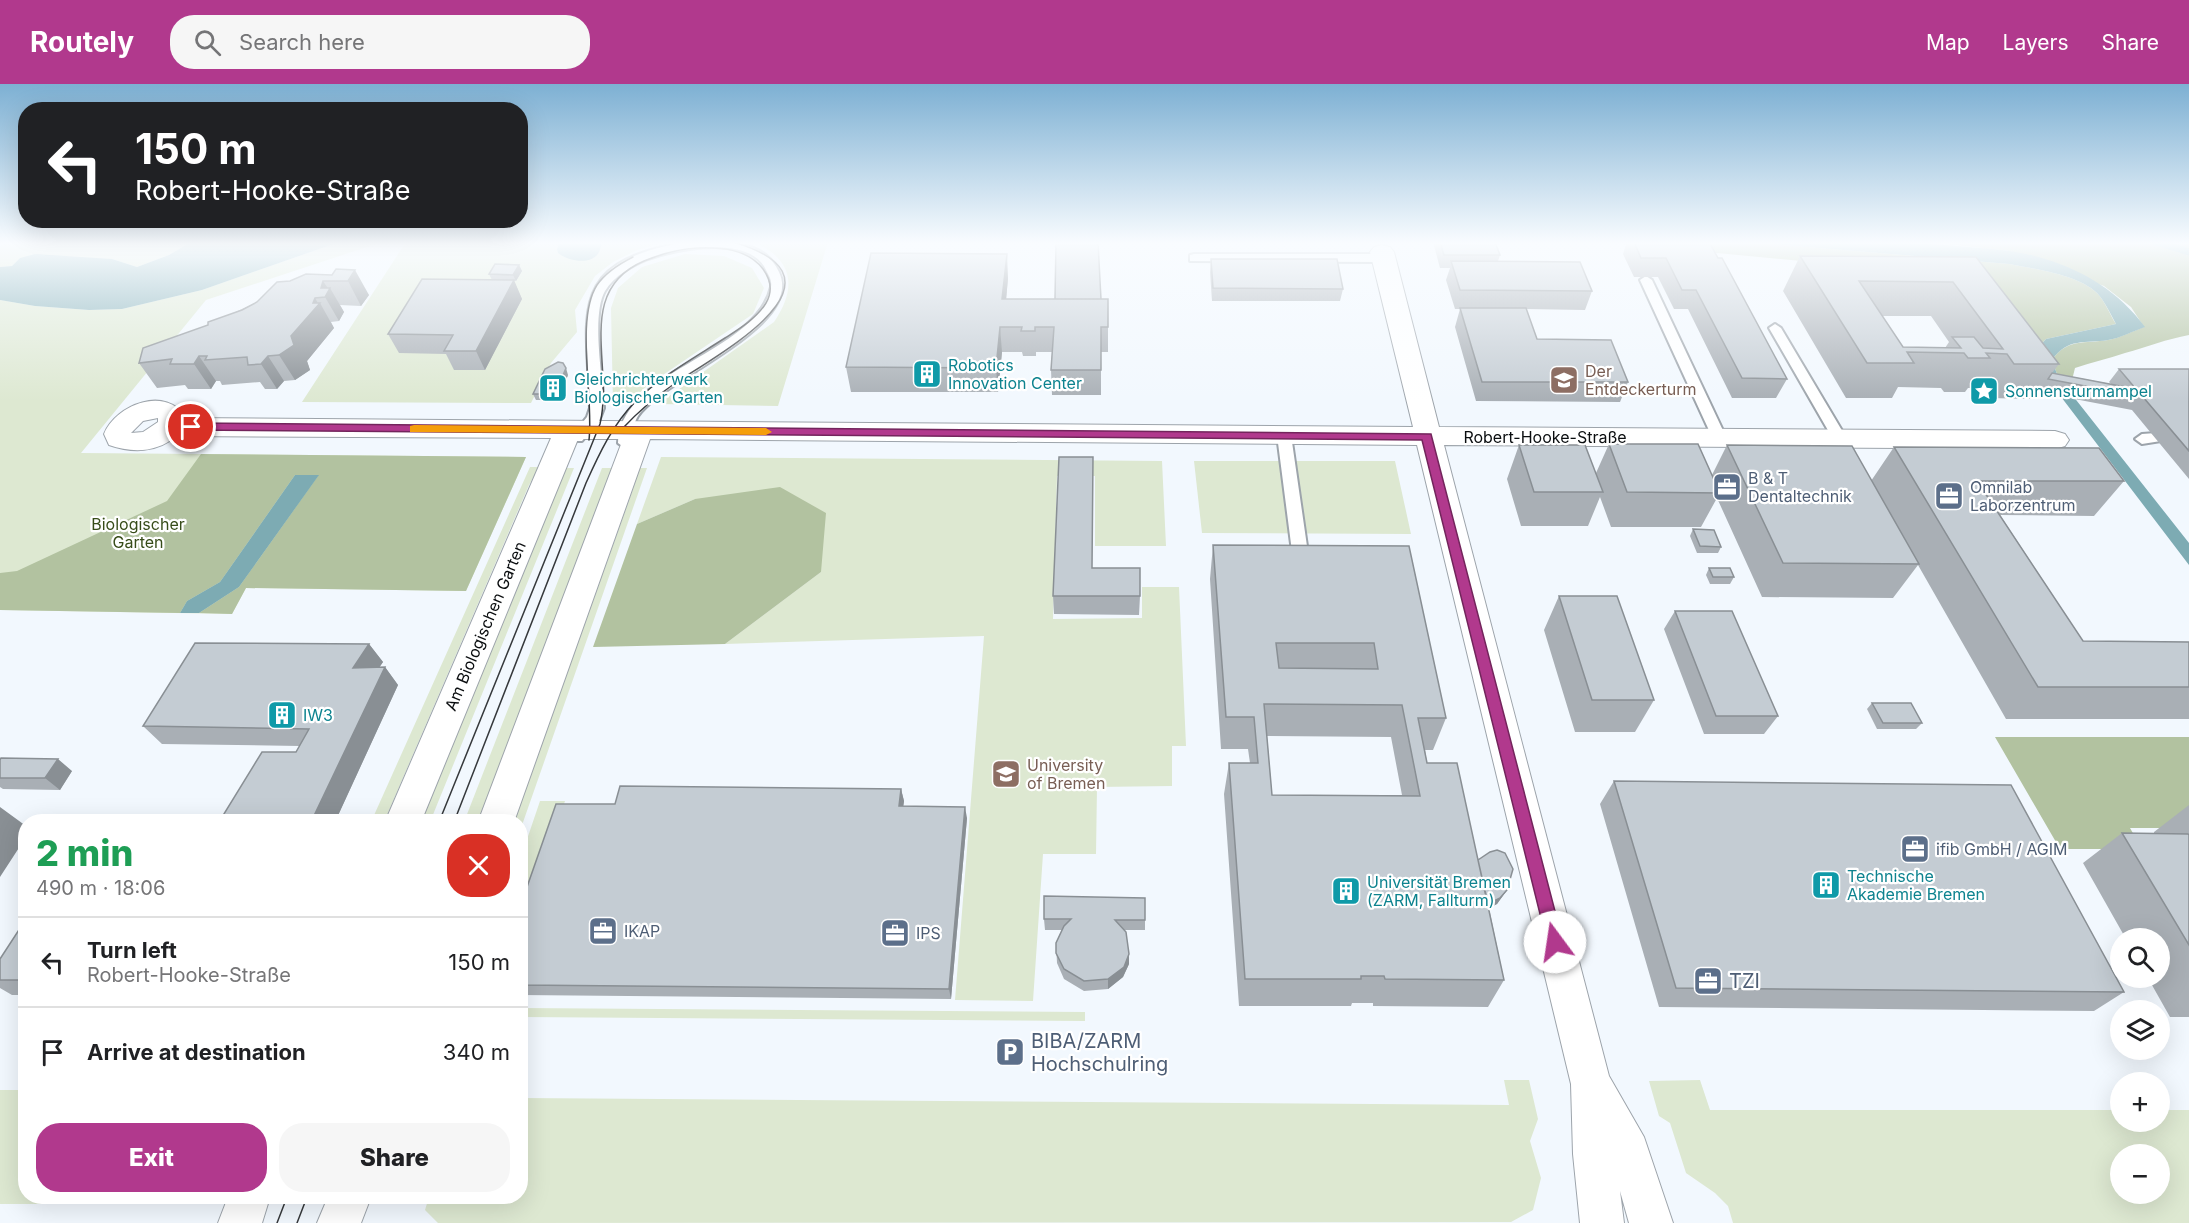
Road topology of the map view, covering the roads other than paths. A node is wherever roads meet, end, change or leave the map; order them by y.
1 (597, 295) edge
2 (776, 295) edge
3 (1392, 295) edge
4 (1653, 295) edge
5 (1775, 328) dead end
6 (170, 427) dead end
7 (576, 430) junction
8 (632, 431) junction
9 (1284, 435) junction
10 (1427, 437) junction
11 (1720, 439) junction
12 (1840, 439) junction
13 (2055, 441) dead end
14 (1302, 568) edge
15 (406, 814) edge
16 (499, 814) edge
17 (1592, 1084) junction
18 (247, 1204) edge
19 (347, 1204) edge
20 (240, 1223) edge
21 (339, 1223) edge
22 (1602, 1223) edge
23 (1651, 1223) edge

1 - 7 lane
2 - 8 lane
3 - 10 street
4 - 11 lane
5 - 12 lane
6 - 7 street, Robert-Hooke-Straße
7 - 8 street, Robert-Hooke-Straße
7 - 15 street, Am Biologischen Garten
8 - 9 street, Robert-Hooke-Straße
8 - 16 street
9 - 10 street, Robert-Hooke-Straße
9 - 14 lane
10 - 11 street, Robert-Hooke-Straße
10 - 17 street
11 - 12 street, Robert-Hooke-Straße
12 - 13 street, Robert-Hooke-Straße
17 - 22 street
17 - 23 street
18 - 20 street
19 - 21 street

